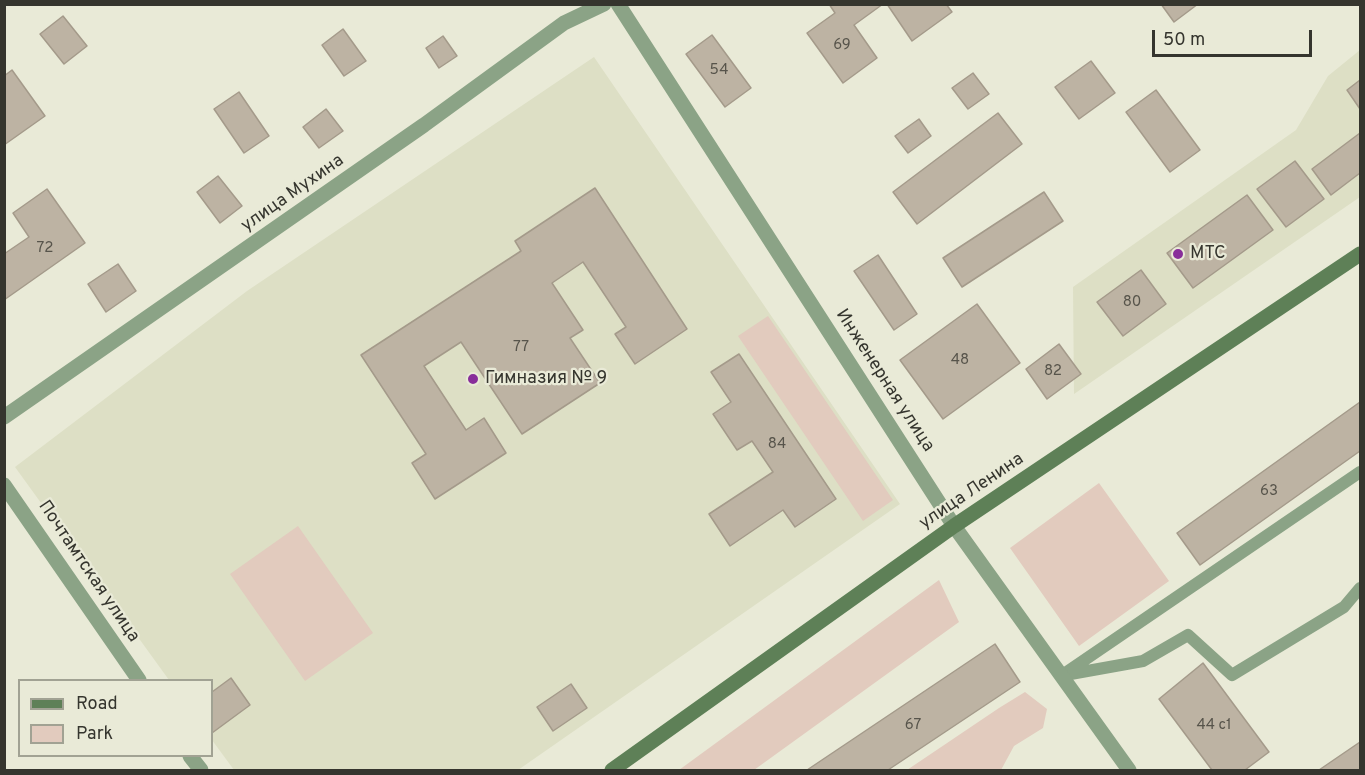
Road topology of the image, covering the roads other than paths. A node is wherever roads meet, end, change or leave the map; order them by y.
1 (604, 4) edge
2 (618, 4) edge
3 (1360, 254) edge
4 (4, 417) edge
5 (1360, 472) edge
6 (4, 485) edge
7 (954, 526) junction
8 (1360, 588) edge
9 (1061, 676) junction
10 (138, 679) edge
11 (191, 757) edge
12 (201, 771) edge
13 (612, 771) edge
14 (1129, 771) edge

1 - 4 street, улица Мухина
2 - 7 street, Инженерная улица
3 - 7 main road, улица Ленина
5 - 9 lane
6 - 10 street, Почтамтская улица
7 - 9 street, Инженерная улица
7 - 13 main road, улица Ленина
8 - 9 lane
9 - 14 street, Инженерная улица
11 - 12 street

